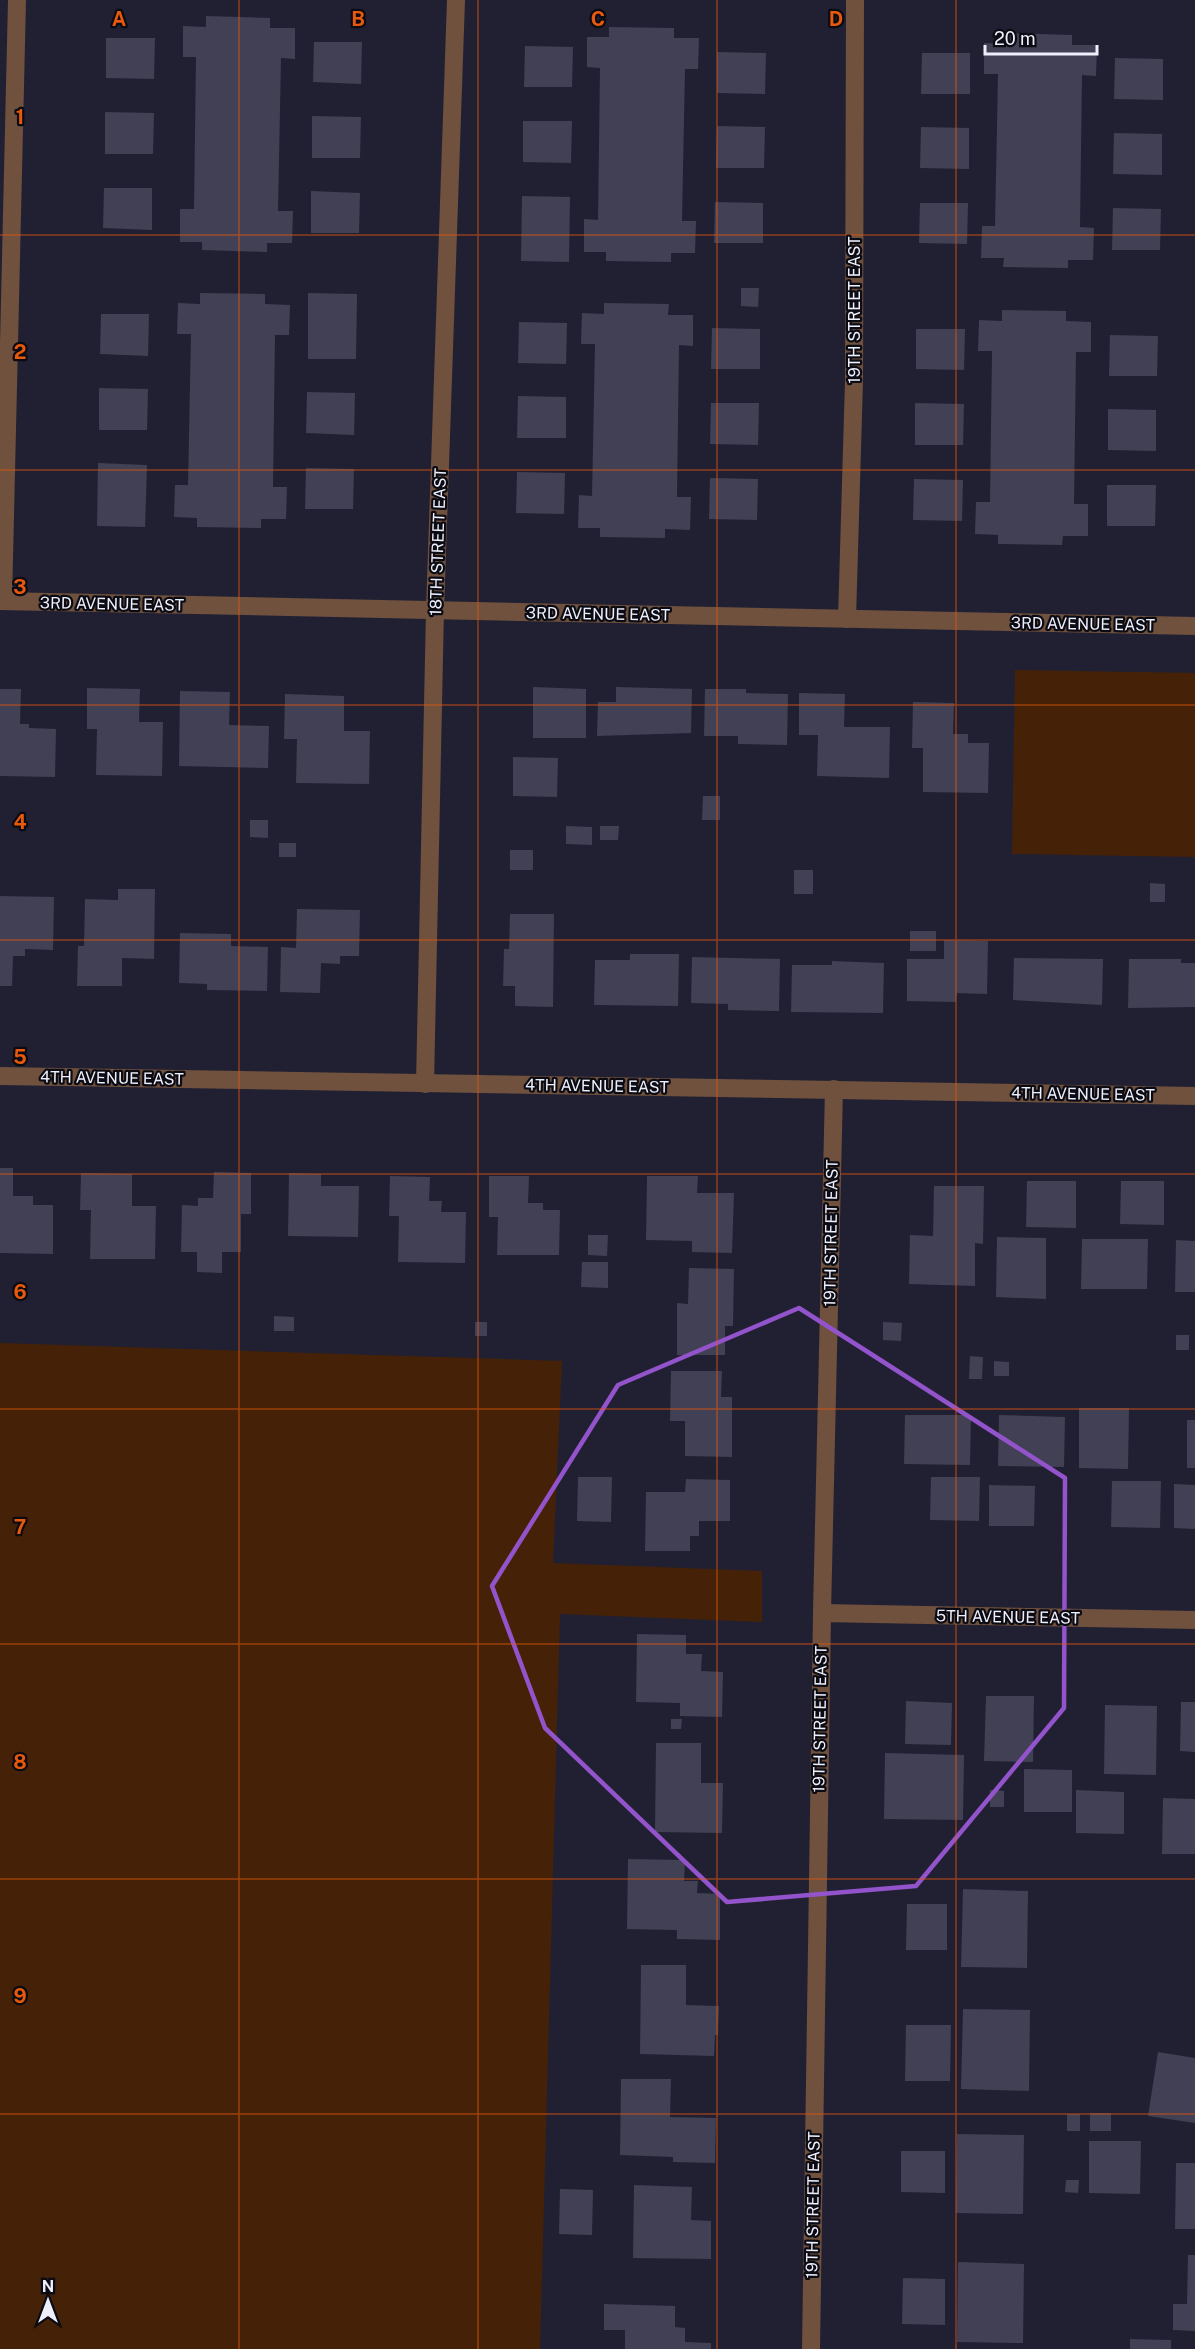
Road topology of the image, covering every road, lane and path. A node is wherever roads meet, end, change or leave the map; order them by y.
1 (17, 0) edge
2 (456, 0) edge
3 (855, 0) edge
4 (2, 601) edge
5 (435, 610) junction
6 (847, 619) junction
7 (1195, 626) edge
8 (0, 1076) edge
9 (425, 1084) junction
10 (834, 1089) junction
11 (1195, 1096) edge
12 (822, 1613) junction
13 (1195, 1620) edge
14 (811, 2349) edge

1 - 4 street
2 - 5 street, 18TH STREET EAST
3 - 6 street, 19TH STREET EAST
4 - 5 street, 3RD AVENUE EAST
5 - 6 street, 3RD AVENUE EAST
5 - 9 street, 18TH STREET EAST
6 - 7 street, 3RD AVENUE EAST
8 - 9 street, 4TH AVENUE EAST
9 - 10 street, 4TH AVENUE EAST
10 - 11 street, 4TH AVENUE EAST
10 - 12 street, 19TH STREET EAST
12 - 13 street, 5TH AVENUE EAST
12 - 14 street, 19TH STREET EAST

